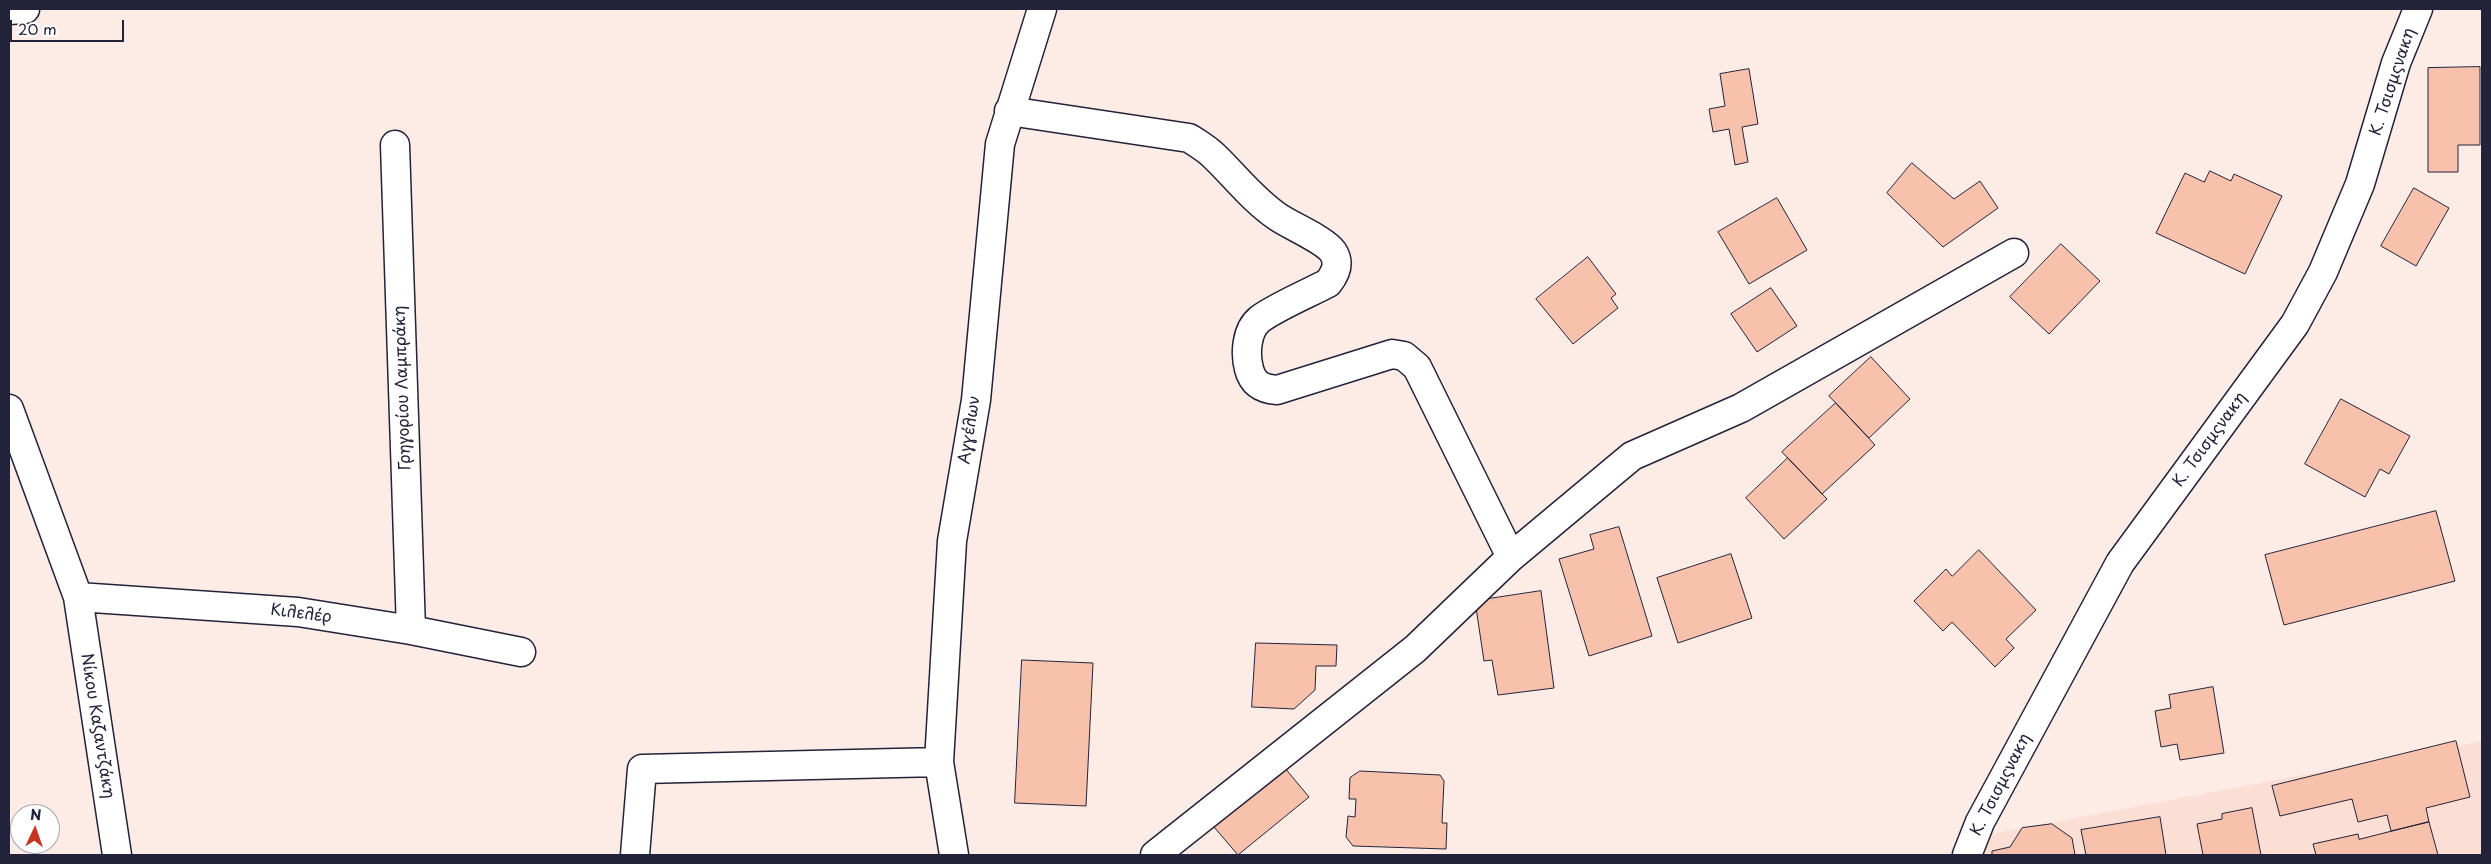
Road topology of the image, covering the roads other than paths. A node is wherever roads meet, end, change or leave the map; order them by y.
1 (25, 9) edge
2 (1042, 9) edge
3 (2418, 9) edge
4 (9, 10) edge
5 (1009, 111) junction
6 (395, 145) dead end
7 (2014, 254) dead end
8 (9, 409) edge
9 (1511, 556) junction
10 (78, 597) junction
11 (411, 630) junction
12 (521, 652) dead end
13 (939, 762) junction
14 (117, 855) edge
15 (635, 855) edge
16 (954, 855) edge
17 (1155, 855) edge
18 (1967, 855) edge

1 - 4 street
2 - 5 street, Αγγέλων
3 - 18 street, Κ. Τσισμςνακη
5 - 9 street
5 - 13 street, Αγγέλων
6 - 11 street, Γρηγορίου Λαμπράκη
7 - 9 street
8 - 10 street, Νίκου Καζαντζάκη
9 - 17 street
10 - 11 street, Κιλελέρ
10 - 14 street, Νίκου Καζαντζάκη
11 - 12 street, Κιλελέρ
13 - 15 street
13 - 16 street, Αγγέλων

